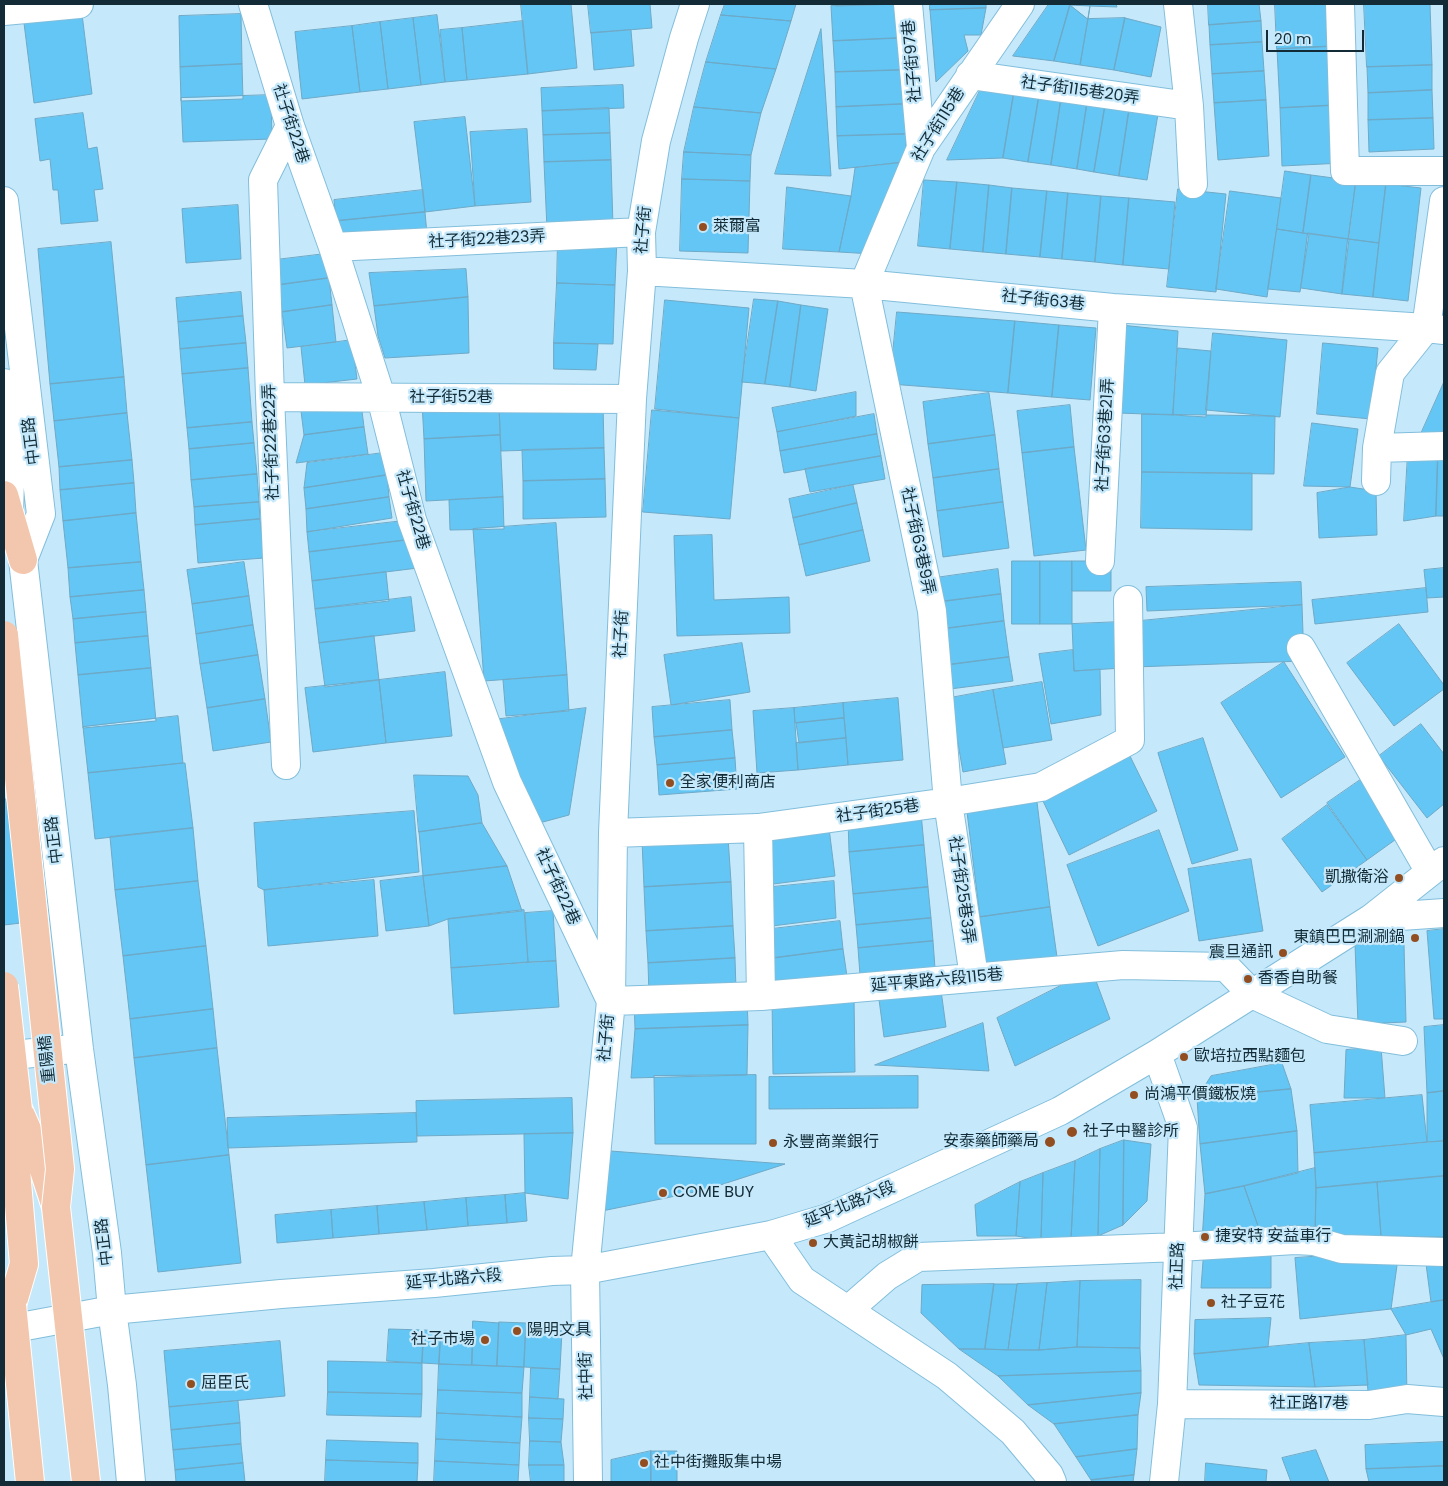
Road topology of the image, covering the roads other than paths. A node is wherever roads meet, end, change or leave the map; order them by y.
1 (79, 4) edge
2 (253, 4) edge
3 (695, 4) edge
4 (908, 4) edge
5 (1020, 4) edge
6 (1178, 4) edge
7 (1340, 4) edge
8 (4, 10) edge
9 (970, 76) junction
10 (1190, 106) junction
11 (290, 126) junction
12 (921, 148) junction
13 (1444, 170) edge
14 (1192, 184) dead end
15 (4, 201) edge
16 (1444, 201) edge
17 (640, 232) junction
18 (333, 247) junction
19 (642, 271) junction
20 (864, 284) junction
21 (1113, 308) junction
22 (1435, 329) edge
23 (4, 383) edge
24 (270, 397) junction
25 (381, 398) junction
26 (632, 400) junction
27 (1444, 446) edge
28 (1378, 448) junction
29 (1376, 481) dead end
30 (6, 504) edge
31 (23, 560) junction
32 (1100, 561) dead end
33 (1128, 600) dead end
34 (4, 635) edge
35 (1301, 648) dead end
36 (286, 765) dead end
37 (948, 802) junction
38 (758, 828) junction
39 (613, 833) junction
40 (1437, 867) edge
41 (1444, 913) edge
42 (1372, 918) junction
43 (974, 977) junction
44 (4, 986) edge
45 (1252, 994) junction
46 (761, 996) junction
47 (611, 1001) junction
48 (1403, 1041) dead end
49 (79, 1049) junction
50 (1157, 1054) junction
51 (4, 1056) edge
52 (18, 1110) junction
53 (56, 1207) junction
54 (771, 1235) junction
55 (1179, 1247) junction
56 (1444, 1252) edge
57 (585, 1270) junction
58 (7, 1305) edge
59 (112, 1310) junction
60 (848, 1310) junction
61 (1444, 1402) edge
62 (1172, 1404) junction
63 (30, 1482) edge
64 (86, 1482) edge
65 (131, 1482) edge
66 (588, 1482) edge
67 (1052, 1482) edge
68 (1164, 1482) edge

1 - 8 street
2 - 11 street, 社子街22巷
3 - 17 street, 社子街
4 - 12 street, 社子街97巷
5 - 9 street, 社子街115巷
6 - 10 street
7 - 13 street
9 - 10 street, 社子街115巷20弄
9 - 12 street, 社子街115巷
10 - 14 street
11 - 18 street, 社子街22巷
11 - 24 street, 社子街22巷22弄
12 - 20 street, 社子街115巷
15 - 31 street, 中正路
16 - 22 street
17 - 18 street, 社子街22巷23弄
17 - 19 street, 社子街
18 - 25 street, 社子街22巷
19 - 20 street, 社子街63巷
19 - 26 street, 社子街
20 - 21 street, 社子街63巷
20 - 37 street, 社子街63巷9弄
21 - 22 street, 社子街63巷
21 - 32 street, 社子街63巷21弄
22 - 28 street
23 - 30 street
24 - 25 street, 社子街52巷
24 - 36 street, 社子街22巷22弄
25 - 26 street, 社子街52巷
25 - 47 street, 社子街22巷
26 - 39 street, 社子街
27 - 28 street
28 - 29 street
30 - 31 main road
31 - 49 street, 中正路
33 - 37 street, 社子街25巷
34 - 53 main road, 重陽橋, bridge
35 - 40 street
37 - 38 street, 社子街25巷
37 - 43 street, 社子街25巷3弄
38 - 39 street, 社子街25巷
38 - 46 street
39 - 47 street, 社子街
40 - 42 street, 延平北路六段
41 - 42 street
42 - 45 street, 延平北路六段
43 - 45 street, 延平東路六段115巷
43 - 46 street, 延平東路六段115巷
44 - 52 main road, bridge
45 - 48 street
45 - 50 street, 延平北路六段
46 - 47 street, 延平東路六段115巷
47 - 57 street, 社子街
49 - 51 street
49 - 59 street, 中正路
50 - 54 street, 延平北路六段
50 - 55 street, 社正路
52 - 53 main road, bridge
52 - 58 main road
53 - 64 main road, 重陽橋, bridge
54 - 57 street, 延平北路六段
54 - 60 street
55 - 56 street
55 - 60 street
55 - 62 street, 社正路
57 - 59 street, 延平北路六段
57 - 66 street, 社中街
58 - 59 street, 延平北路六段
58 - 63 main road, bridge
59 - 65 street, 中正路
60 - 67 street
61 - 62 street, 社正路17巷
62 - 68 street, 社正路

